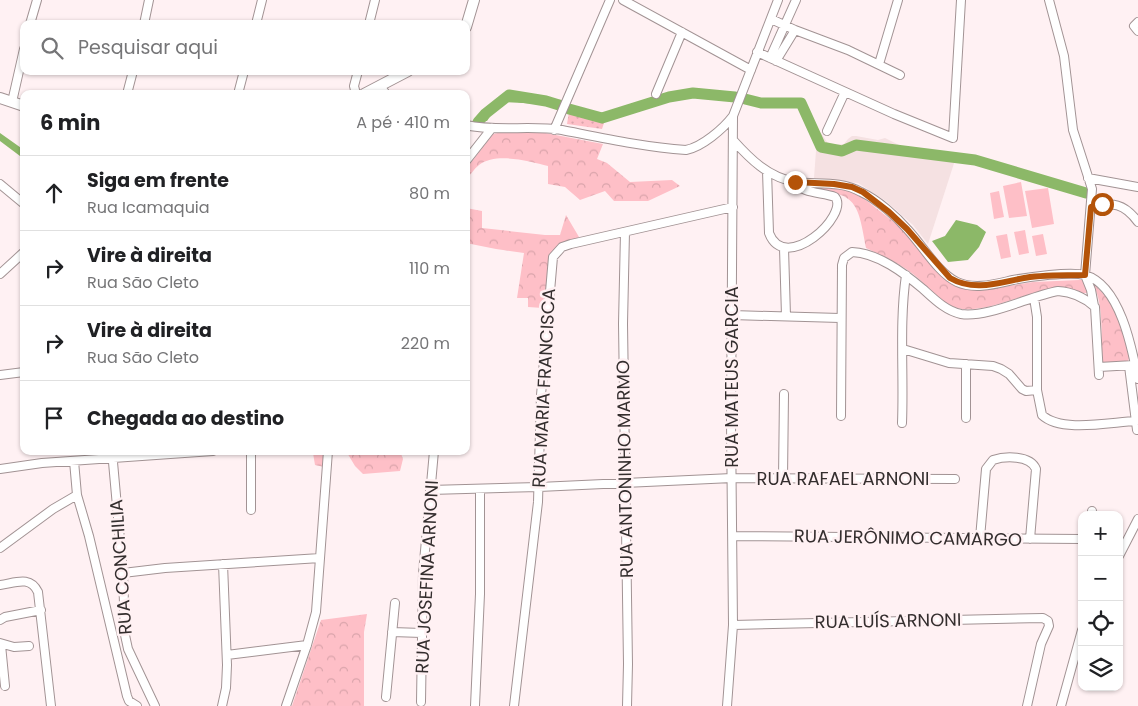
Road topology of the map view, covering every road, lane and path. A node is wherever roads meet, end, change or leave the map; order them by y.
1 (37, 0) edge
2 (150, 0) edge
3 (262, 0) edge
4 (375, 0) edge
5 (474, 0) edge
6 (610, 0) edge
7 (623, 0) edge
8 (778, 0) edge
9 (796, 0) edge
10 (898, 0) edge
11 (961, 0) edge
12 (1049, 0) edge
13 (771, 19) junction
14 (31, 20) edge
15 (145, 20) edge
16 (257, 20) edge
17 (370, 20) edge
18 (468, 20) edge
19 (1138, 22) edge
20 (786, 25) junction
21 (795, 30) junction
22 (1138, 31) edge
23 (682, 32) junction
24 (757, 52) junction
25 (773, 60) junction
26 (879, 64) junction
27 (20, 67) edge
28 (751, 70) junction
29 (130, 75) edge
30 (243, 75) edge
31 (357, 75) edge
32 (403, 75) edge
33 (900, 75) dead end
34 (128, 90) edge
35 (239, 90) edge
36 (355, 90) edge
37 (383, 90) edge
38 (845, 92) junction
39 (656, 94) dead end
40 (0, 98) edge
41 (12, 102) junction
42 (20, 105) edge
43 (733, 116) junction
44 (470, 126) edge
45 (492, 128) junction
46 (554, 130) junction
47 (827, 131) dead end
48 (733, 140) junction
49 (470, 156) edge
50 (767, 171) junction
51 (1088, 178) junction
52 (795, 182) junction
53 (0, 184) edge
54 (1137, 185) edge
55 (20, 201) edge
56 (733, 207) junction
57 (1091, 207) junction
58 (1138, 222) edge
59 (625, 232) junction
60 (784, 248) junction
61 (20, 254) edge
62 (4, 264) edge
63 (0, 274) edge
64 (906, 275) junction
65 (1085, 275) junction
66 (1034, 298) junction
67 (1095, 307) junction
68 (732, 315) junction
69 (786, 316) junction
70 (840, 318) junction
71 (903, 349) junction
72 (966, 364) junction
73 (1132, 365) junction
74 (20, 372) edge
75 (0, 375) edge
76 (1138, 378) edge
77 (1037, 390) junction
78 (784, 394) dead end
79 (841, 416) dead end
80 (966, 418) dead end
81 (1136, 421) junction
82 (902, 423) dead end
83 (1137, 430) edge
84 (112, 455) edge
85 (251, 455) edge
86 (328, 455) edge
87 (434, 455) edge
88 (74, 461) junction
89 (0, 469) edge
90 (732, 478) junction
91 (783, 478) junction
92 (955, 480) dead end
93 (626, 482) junction
94 (539, 487) junction
95 (480, 489) junction
96 (430, 490) junction
97 (77, 495) junction
98 (251, 510) dead end
99 (1138, 519) edge
100 (733, 536) junction
101 (980, 538) junction
102 (1030, 539) junction
103 (1078, 539) edge
104 (0, 548) edge
105 (1123, 548) edge
106 (320, 558) junction
107 (223, 564) junction
108 (123, 573) junction
109 (0, 585) edge
110 (395, 603) dead end
111 (40, 610) junction
112 (0, 620) edge
113 (733, 625) junction
114 (392, 632) junction
115 (422, 633) junction
116 (1, 644) edge
117 (1078, 644) edge
118 (307, 645) junction
119 (29, 646) dead end
120 (227, 655) junction
121 (5, 686) dead end
122 (386, 697) dead end
123 (421, 702) dead end
124 (154, 704) edge
125 (51, 706) edge
126 (137, 706) edge
127 (144, 706) edge
128 (222, 706) edge
129 (286, 706) edge
130 (475, 706) edge
131 (514, 706) edge
132 (627, 706) edge
133 (727, 706) edge
134 (1027, 706) edge
135 (1061, 706) edge

1 - 14 street
2 - 15 street
3 - 16 street
4 - 17 street
5 - 18 main road
6 - 46 street
7 - 23 street
8 - 13 street, RUA MATEUS GARCIA
9 - 20 street
10 - 26 street
11 - 38 street
12 - 51 street
13 - 20 street
13 - 24 street, RUA MATEUS GARCIA
19 - 22 street
20 - 21 street
20 - 25 street
21 - 25 street
21 - 26 street
23 - 28 street
23 - 39 street
24 - 25 street
24 - 28 street, RUA MATEUS GARCIA
25 - 38 street
26 - 33 street
27 - 41 street
28 - 43 street, RUA MATEUS GARCIA
29 - 34 street
30 - 35 street
31 - 36 street
32 - 37 main road
38 - 47 street
40 - 41 main road
41 - 42 main road
43 - 46 street
43 - 48 street, RUA MATEUS GARCIA
44 - 45 street
45 - 46 street
45 - 49 street
48 - 50 street
48 - 56 street, RUA MATEUS GARCIA
50 - 52 street
50 - 60 street
51 - 54 street
51 - 57 street
52 - 60 street
52 - 65 street
53 - 55 street
56 - 59 street, RUA MARIA FRANCISCA
56 - 68 street, RUA MATEUS GARCIA
57 - 58 street
57 - 65 street
59 - 93 street, RUA ANTONINHO MARMO
59 - 94 street, RUA MARIA FRANCISCA
60 - 69 street
61 - 62 street
62 - 63 street
64 - 66 street
64 - 70 street
64 - 71 street
65 - 67 street
65 - 73 street
66 - 67 street
66 - 77 street
67 - 73 street
68 - 69 street
68 - 90 street, RUA MATEUS GARCIA
69 - 70 street
70 - 79 street
71 - 72 street
71 - 82 street
72 - 77 street
72 - 80 street
73 - 76 street
73 - 81 street
74 - 75 street
77 - 81 street
78 - 91 street
81 - 83 street
84 - 88 street
84 - 108 street, RUA CONCHILIA
85 - 98 street
86 - 106 street
87 - 96 street, RUA JOSEFINA ARNONI
88 - 89 street
88 - 97 street
90 - 91 street, RUA RAFAEL ARNONI
90 - 93 street, RUA RAFAEL ARNONI
90 - 100 street, RUA MATEUS GARCIA
91 - 92 street, RUA RAFAEL ARNONI
93 - 94 street, RUA RAFAEL ARNONI
93 - 132 street, RUA ANTONINHO MARMO
94 - 95 street, RUA RAFAEL ARNONI
94 - 131 street, RUA MARIA FRANCISCA
95 - 96 street, RUA RAFAEL ARNONI
95 - 130 street
96 - 115 street, RUA JOSEFINA ARNONI
97 - 104 street
97 - 126 street
99 - 105 street
100 - 101 street, RUA JERÔNIMO CAMARGO
100 - 113 street, RUA MATEUS GARCIA
101 - 102 street, RUA JERÔNIMO CAMARGO
101 - 102 street
102 - 103 street, RUA JERÔNIMO CAMARGO
106 - 107 street
106 - 118 street
107 - 108 street
107 - 120 street
108 - 124 street, RUA CONCHILIA
109 - 111 street
110 - 114 street
111 - 112 street
111 - 125 street
113 - 133 street, RUA MATEUS GARCIA
113 - 134 street, RUA LUÍS ARNONI
114 - 115 street
114 - 122 street
115 - 123 street, RUA JOSEFINA ARNONI
116 - 119 street
116 - 121 street
117 - 135 street
118 - 120 street
118 - 129 street
120 - 128 street
124 - 127 street

